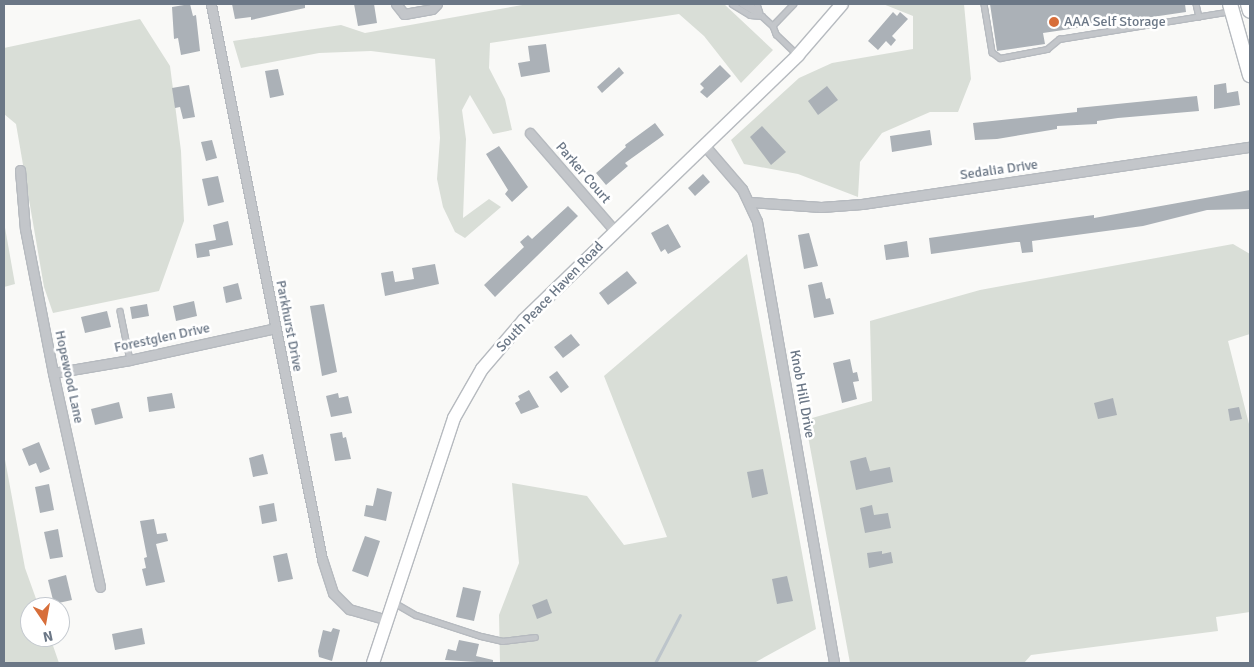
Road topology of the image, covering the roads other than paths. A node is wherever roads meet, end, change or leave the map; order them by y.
1 (212, 4) edge
2 (396, 4) edge
3 (437, 4) edge
4 (732, 4) edge
5 (742, 4) edge
6 (750, 4) edge
7 (757, 4) edge
8 (794, 4) edge
9 (842, 4) edge
10 (984, 4) edge
11 (1196, 4) edge
12 (1248, 4) edge
13 (1231, 7) edge
14 (1250, 11) edge
15 (760, 14) junction
16 (1199, 17) junction
17 (773, 26) junction
18 (798, 55) junction
19 (1250, 75) edge
20 (530, 132) dead end
21 (705, 146) junction
22 (1250, 147) edge
23 (20, 170) dead end
24 (750, 202) junction
25 (615, 231) junction
26 (120, 311) dead end
27 (276, 328) junction
28 (130, 360) junction
29 (53, 373) junction
30 (100, 587) dead end
31 (392, 602) junction
32 (387, 620) junction
33 (535, 637) dead end
34 (373, 663) edge
35 (834, 663) edge

1 - 27 street, Parkhurst Drive
2 - 3 street
4 - 15 lane
5 - 15 lane
6 - 15 lane
7 - 15 lane
8 - 17 lane
9 - 18 main road, South Peace Haven Road
10 - 16 lane
11 - 16 lane
12 - 14 main road
13 - 16 lane
13 - 19 main road
15 - 17 lane
17 - 18 lane
18 - 21 main road, South Peace Haven Road
20 - 25 street, Parker Court
21 - 24 street, Knob Hill Drive
21 - 25 main road, South Peace Haven Road
22 - 24 street, Sedalia Drive
23 - 29 street, Hopewood Lane
24 - 35 street, Knob Hill Drive
25 - 31 main road, South Peace Haven Road
26 - 28 lane
27 - 28 street, Forestglen Drive
27 - 32 street, Parkhurst Drive
28 - 29 street, Forestglen Drive
29 - 30 street, Hopewood Lane
31 - 32 main road, South Peace Haven Road
31 - 33 lane
32 - 34 main road, South Peace Haven Road

